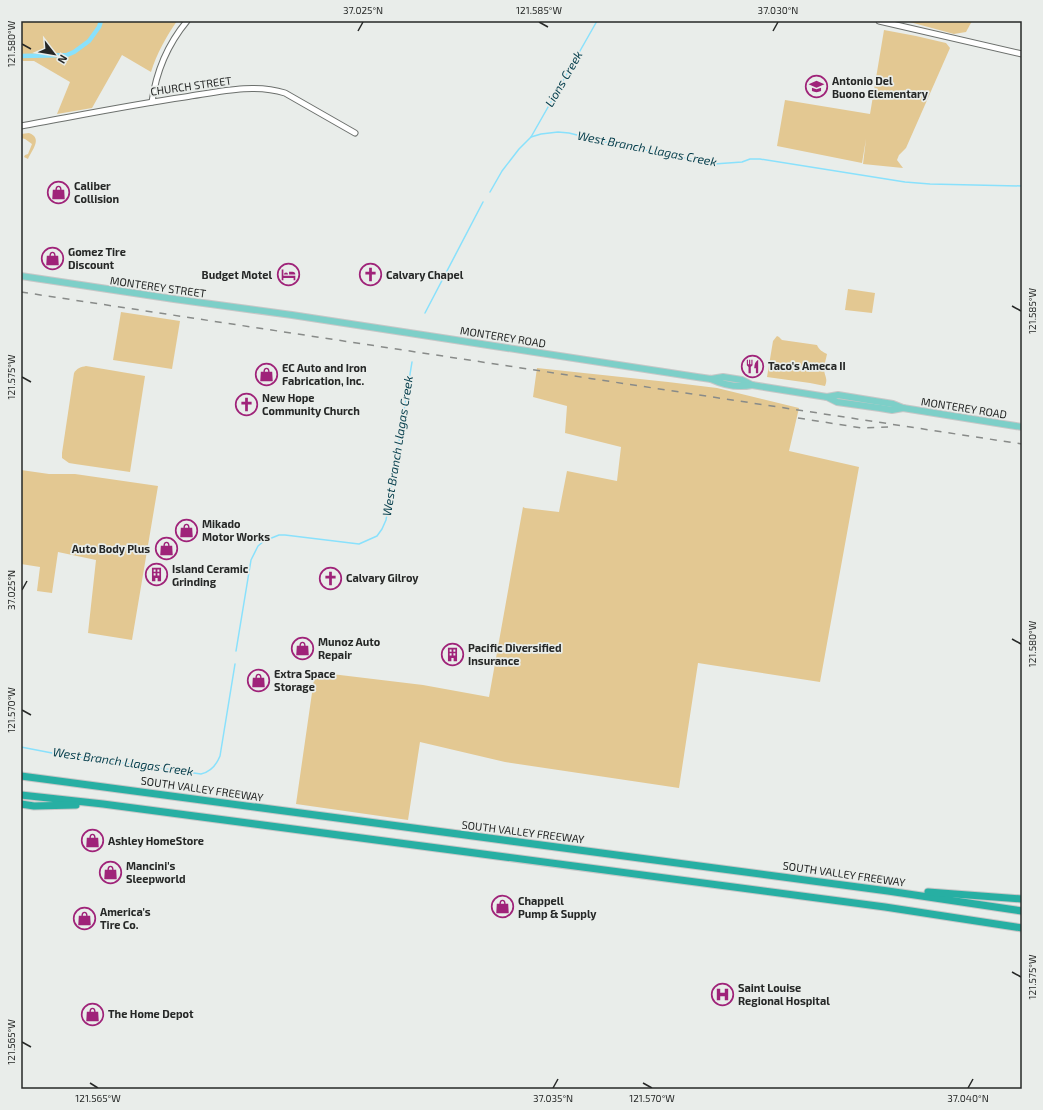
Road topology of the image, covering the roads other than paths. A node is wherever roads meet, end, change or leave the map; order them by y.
1 (186, 21) edge
2 (879, 21) edge
3 (1022, 54) edge
4 (152, 102) junction
5 (21, 126) edge
6 (355, 132) dead end
7 (21, 276) edge
8 (292, 315) joint
9 (1022, 427) edge
10 (21, 771) edge
11 (21, 776) edge
12 (41, 779) junction
13 (21, 795) edge
14 (21, 804) edge
15 (102, 804) junction
16 (853, 886) junction
17 (1022, 899) edge
18 (1022, 911) edge
19 (1022, 928) edge

1 - 4 street
2 - 3 street
4 - 5 street, CHURCH STREET
4 - 6 street, CHURCH STREET
7 - 8 main road, MONTEREY STREET
8 - 9 main road, MONTEREY ROAD
10 - 12 highway
11 - 12 highway, SOUTH VALLEY FREEWAY
12 - 16 highway, SOUTH VALLEY FREEWAY
13 - 15 highway
14 - 15 highway
15 - 19 highway
16 - 17 highway
16 - 18 highway, SOUTH VALLEY FREEWAY

